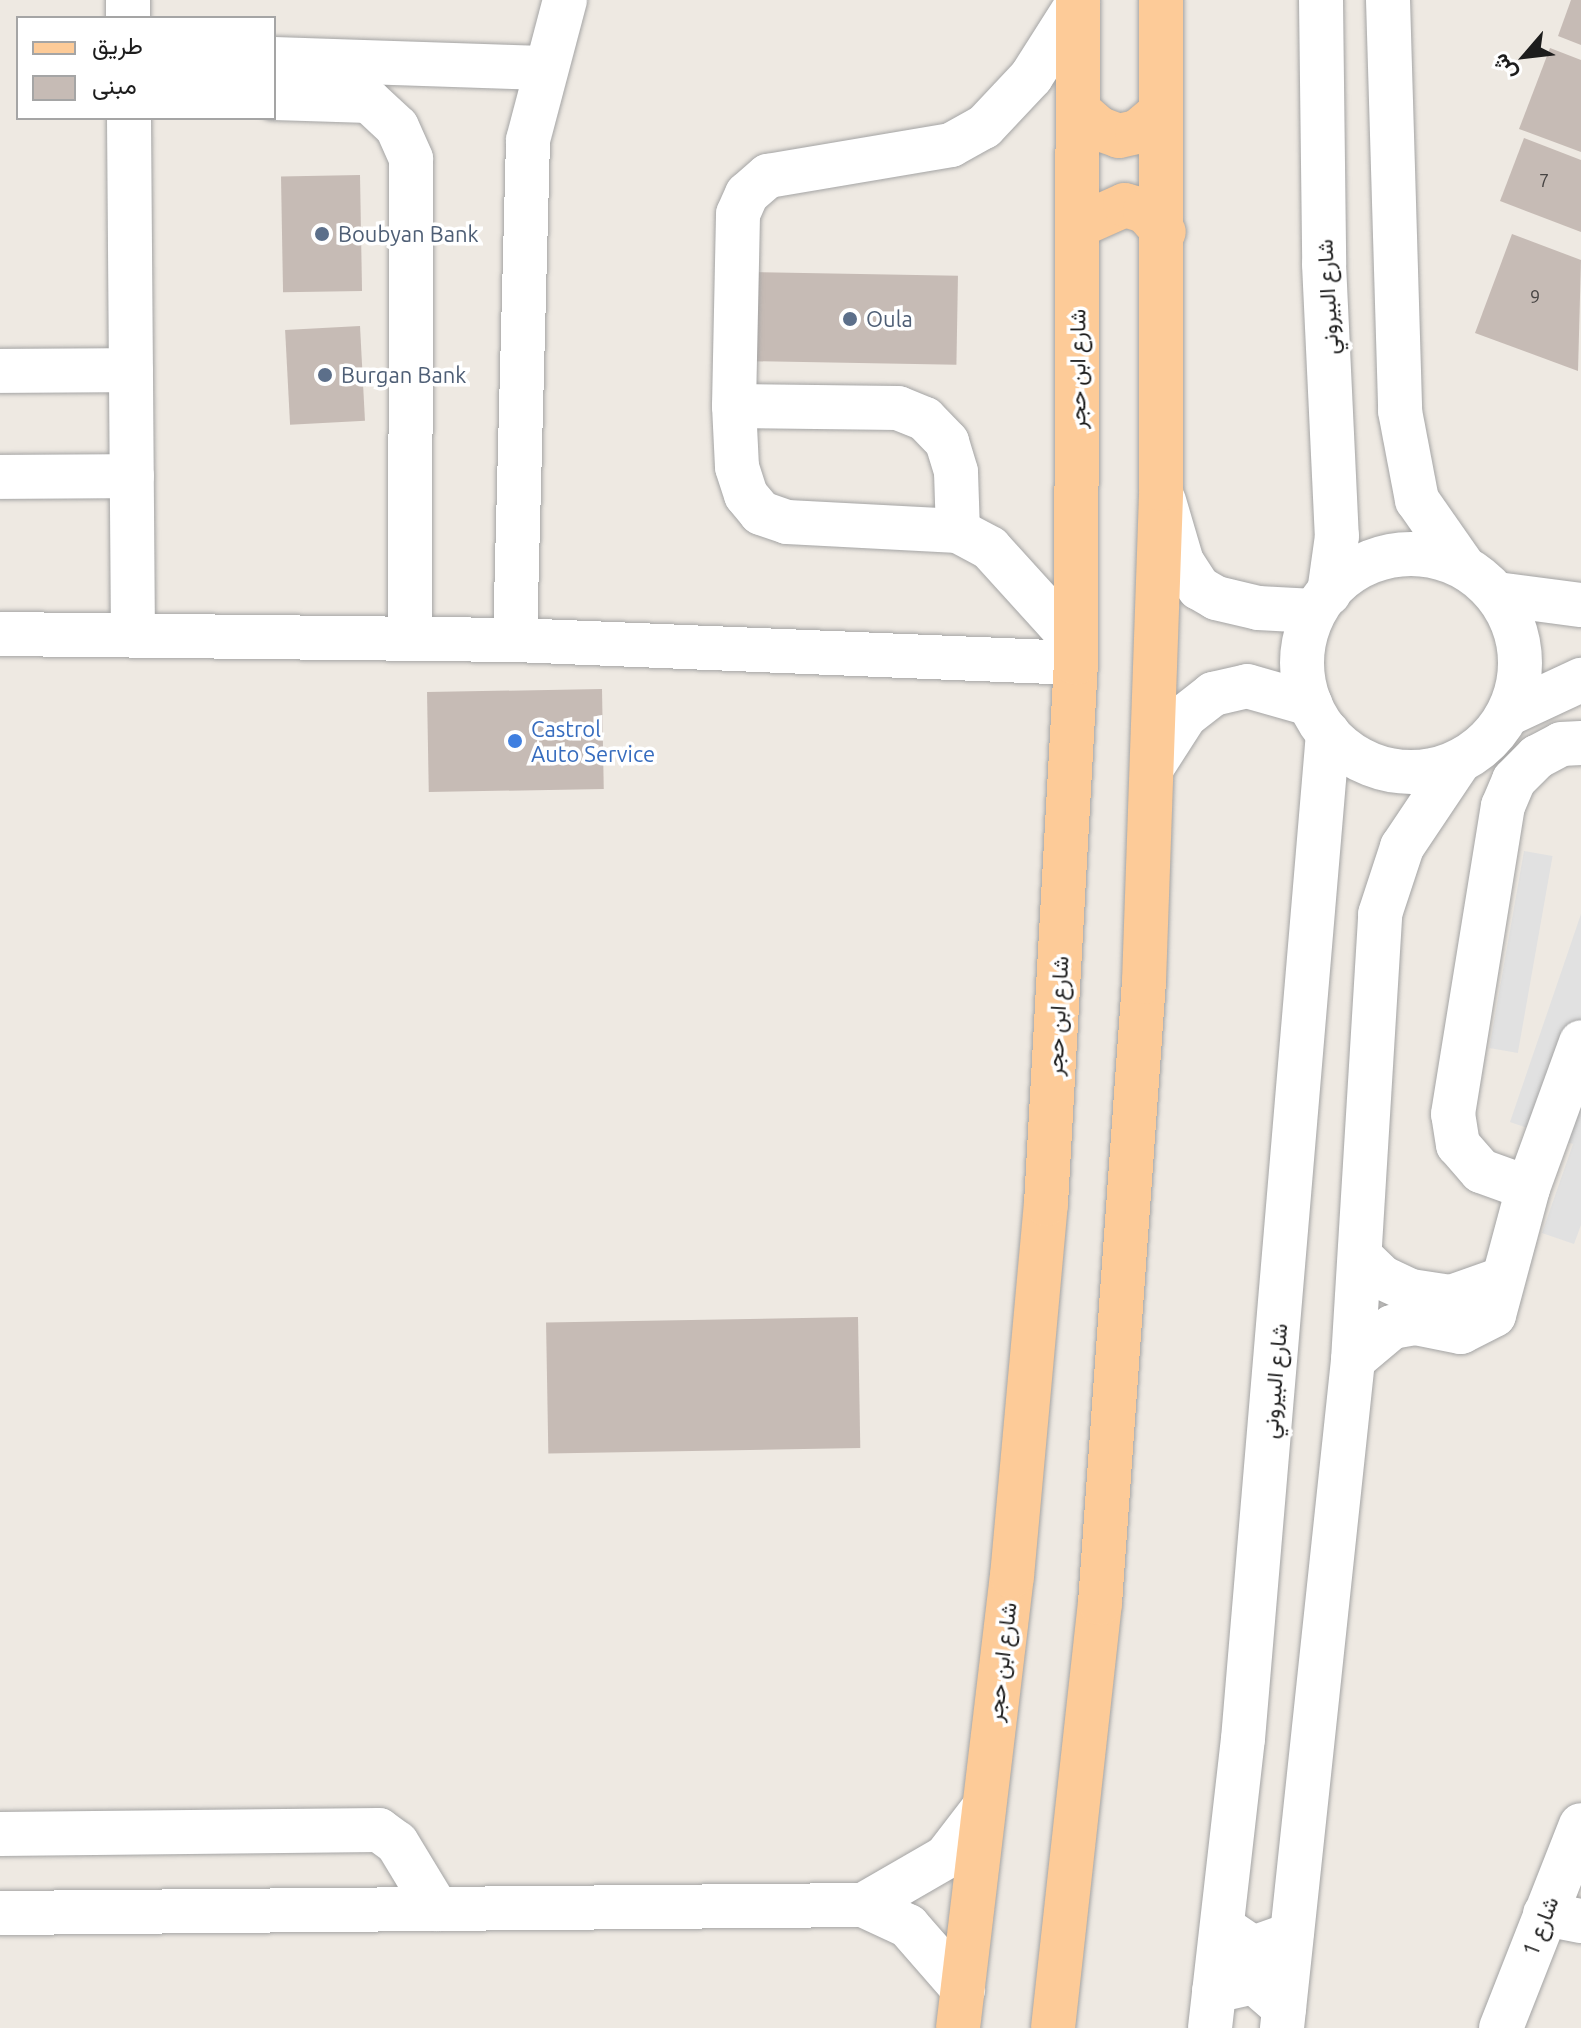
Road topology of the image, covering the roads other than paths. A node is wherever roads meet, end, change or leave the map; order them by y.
1 (565, 0) edge
2 (1161, 0) edge
3 (1321, 0) edge
4 (1388, 0) edge
5 (1078, 2) edge
6 (276, 59) edge
7 (543, 68) junction
8 (276, 98) edge
9 (1078, 110) junction
10 (1161, 112) junction
11 (129, 120) edge
12 (1078, 226) junction
13 (1164, 232) junction
14 (131, 370) junction
15 (0, 371) edge
16 (734, 406) junction
17 (132, 476) junction
18 (0, 477) edge
19 (1161, 489) junction
20 (958, 531) junction
21 (1463, 566) junction
22 (1497, 594) junction
23 (1322, 602) junction
24 (1581, 605) edge
25 (0, 634) edge
26 (133, 635) junction
27 (410, 639) junction
28 (515, 640) junction
29 (1076, 653) junction
30 (1581, 680) edge
31 (1508, 714) junction
32 (1319, 718) junction
33 (1581, 743) edge
34 (1459, 762) junction
35 (1153, 766) junction
36 (1581, 1042) edge
37 (1528, 1188) junction
38 (1360, 1256) junction
39 (1502, 1279) junction
40 (1353, 1360) junction
41 (982, 1810) junction
42 (1581, 1825) edge
43 (0, 1834) edge
44 (863, 1905) junction
45 (437, 1909) junction
46 (0, 1913) edge
47 (1563, 1918) edge
48 (1222, 1927) junction
49 (1292, 1934) junction
50 (960, 2008) edge
51 (1212, 2010) edge
52 (1283, 2018) edge
53 (1053, 2028) edge
54 (1501, 2028) edge

1 - 7 street
2 - 10 main road
3 - 23 street, شارع البيروني
4 - 21 street
5 - 9 main road, شارع ابن حجر
5 - 16 street
6 - 7 street
7 - 28 street
8 - 27 street
9 - 10 main road
9 - 12 main road, شارع ابن حجر
10 - 13 main road
11 - 14 street
12 - 13 main road
12 - 29 main road, شارع ابن حجر
13 - 19 main road
14 - 15 street
14 - 17 street
16 - 20 street
16 - 20 street
17 - 18 street
17 - 26 street
19 - 23 street
19 - 35 main road
20 - 29 street
21 - 22 street
21 - 23 street
22 - 24 street
22 - 31 street
23 - 32 street
25 - 26 street
26 - 27 street
27 - 28 street
28 - 29 street
29 - 41 main road, شارع ابن حجر
30 - 31 street
31 - 34 street
32 - 34 street
32 - 35 street
32 - 48 street, شارع البيروني
33 - 37 street
34 - 38 street
35 - 53 main road
36 - 37 street
37 - 39 street
38 - 39 street
38 - 40 street
39 - 40 street
40 - 49 street
41 - 44 street
41 - 50 main road, شارع ابن حجر
42 - 47 street, شارع 1
43 - 45 street
44 - 45 street
44 - 50 street
45 - 46 street
47 - 54 street, شارع 1
48 - 49 street
48 - 51 street, شارع البيروني
49 - 52 street
51 - 52 street

